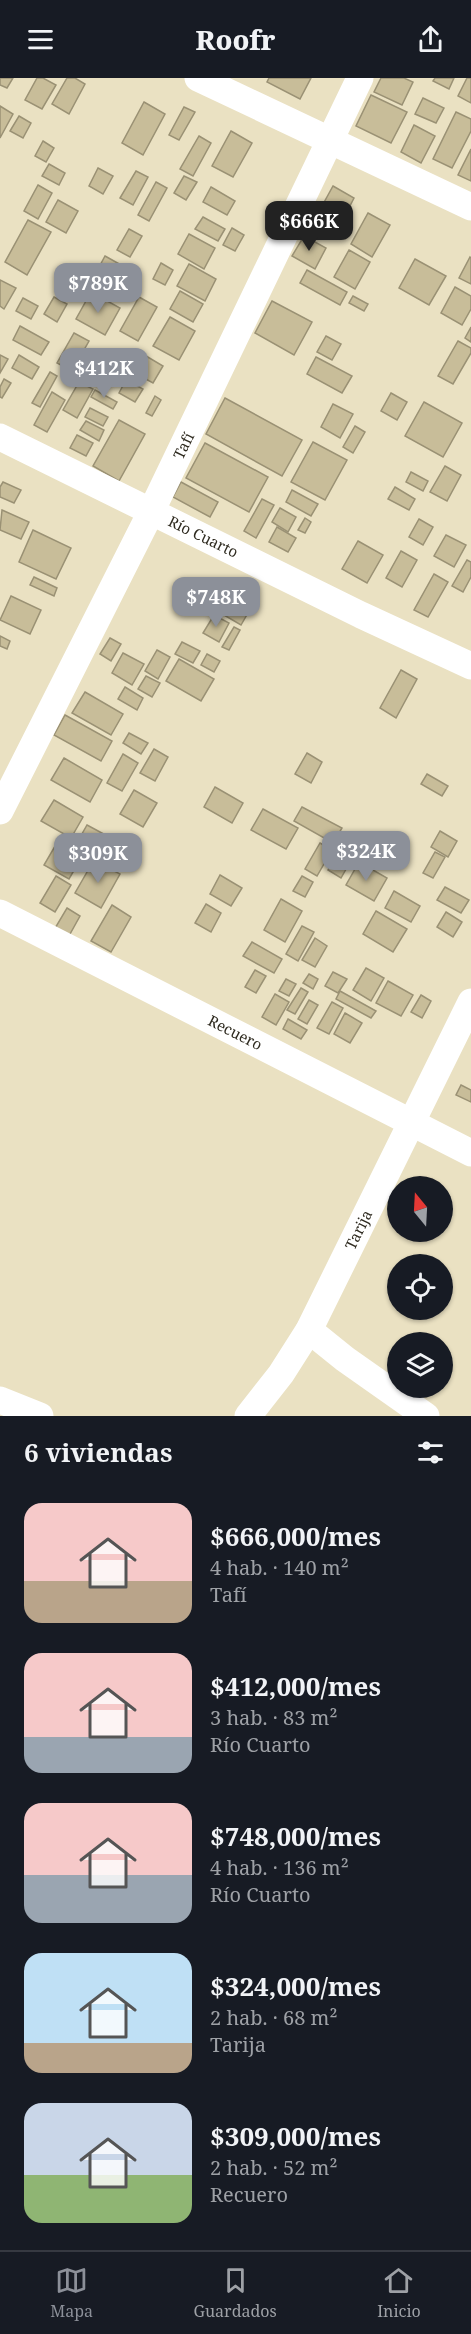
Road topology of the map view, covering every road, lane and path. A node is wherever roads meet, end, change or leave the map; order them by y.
1 (198, 78) edge
2 (360, 78) edge
3 (332, 141) junction
4 (471, 207) edge
5 (0, 437) edge
6 (152, 512) junction
7 (471, 666) edge
8 (0, 811) edge
9 (0, 913) edge
10 (471, 1002) edge
11 (411, 1124) junction
12 (471, 1153) edge
13 (309, 1330) junction
14 (0, 1400) edge
15 (40, 1416) edge
16 (248, 1416) edge
17 (426, 1416) edge

1 - 3 street
2 - 3 street, Tafí
3 - 4 street
3 - 6 street, Tafí
5 - 6 street, Río Cuarto
6 - 7 street, Río Cuarto
6 - 8 street, Tafí
9 - 11 street, Recuero
10 - 11 street, Tarija
11 - 12 street, Recuero
11 - 13 street, Tarija
13 - 16 street, Tarija
13 - 17 street
14 - 15 street

